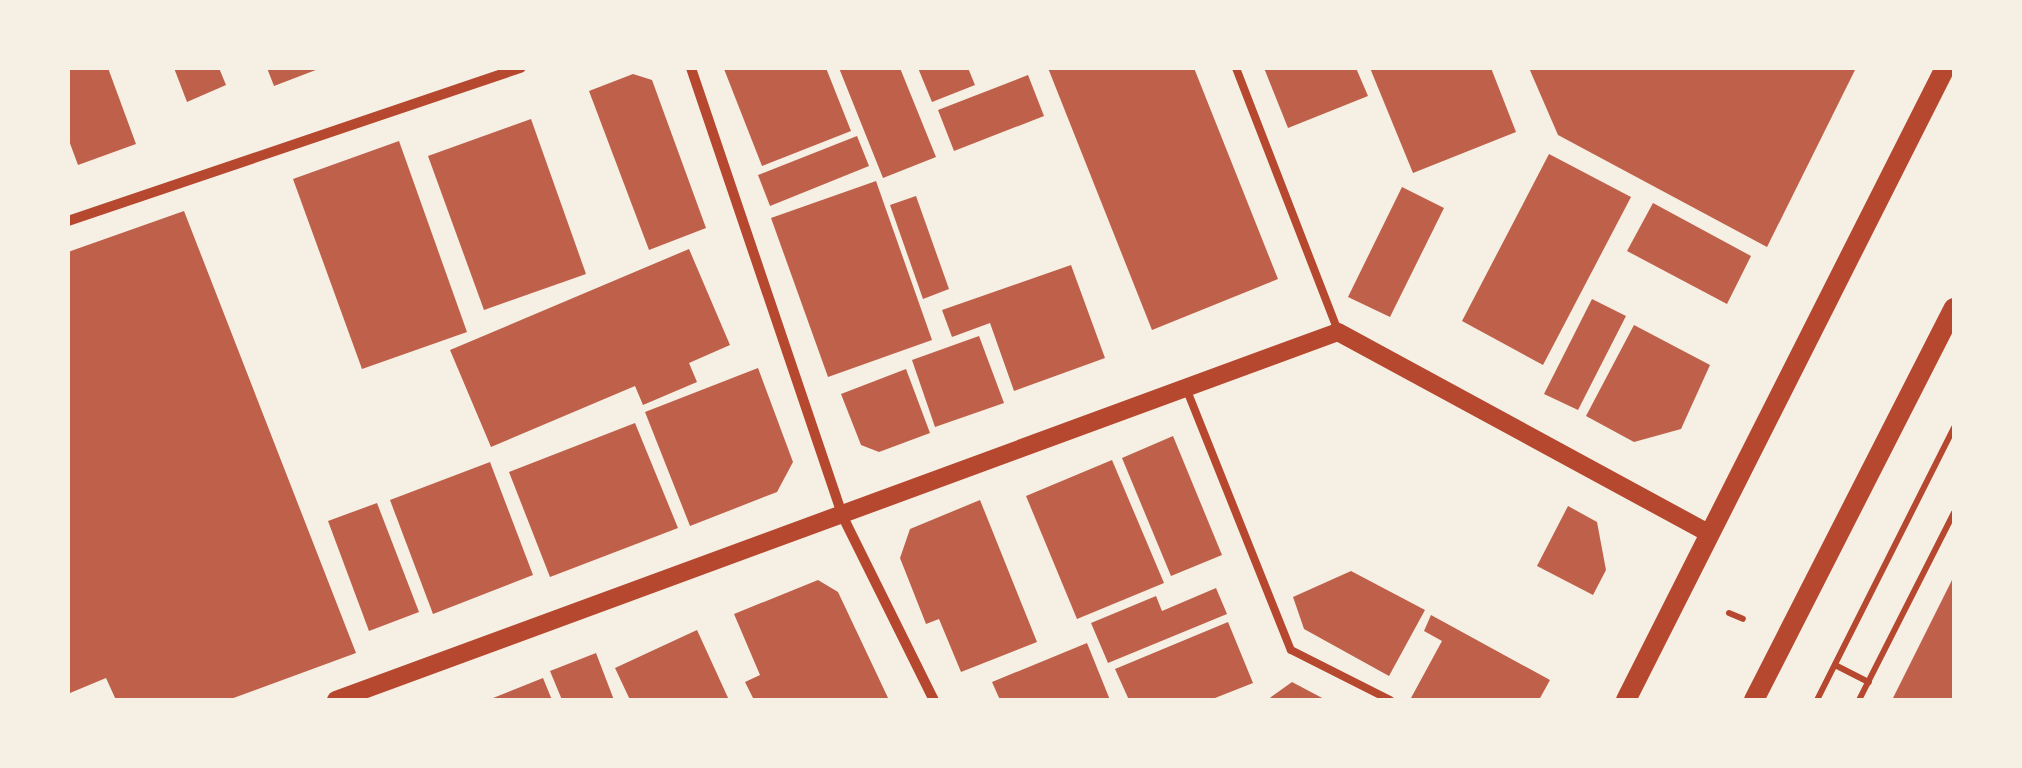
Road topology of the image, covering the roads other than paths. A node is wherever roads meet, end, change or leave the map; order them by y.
1 (521, 68) edge
2 (691, 68) edge
3 (1236, 68) edge
4 (1945, 68) edge
5 (68, 221) edge
6 (1954, 308) edge
7 (1338, 332) junction
8 (1186, 388) junction
9 (842, 516) junction
10 (1708, 532) junction
11 (336, 700) edge
12 (934, 700) edge
13 (1390, 700) edge
14 (1626, 700) edge
15 (1754, 700) edge

1 - 5 street
2 - 9 street
3 - 7 lane
4 - 10 main road
6 - 15 main road
7 - 8 street
7 - 10 street
8 - 9 street
8 - 13 lane
9 - 11 street
9 - 12 street
10 - 14 main road

